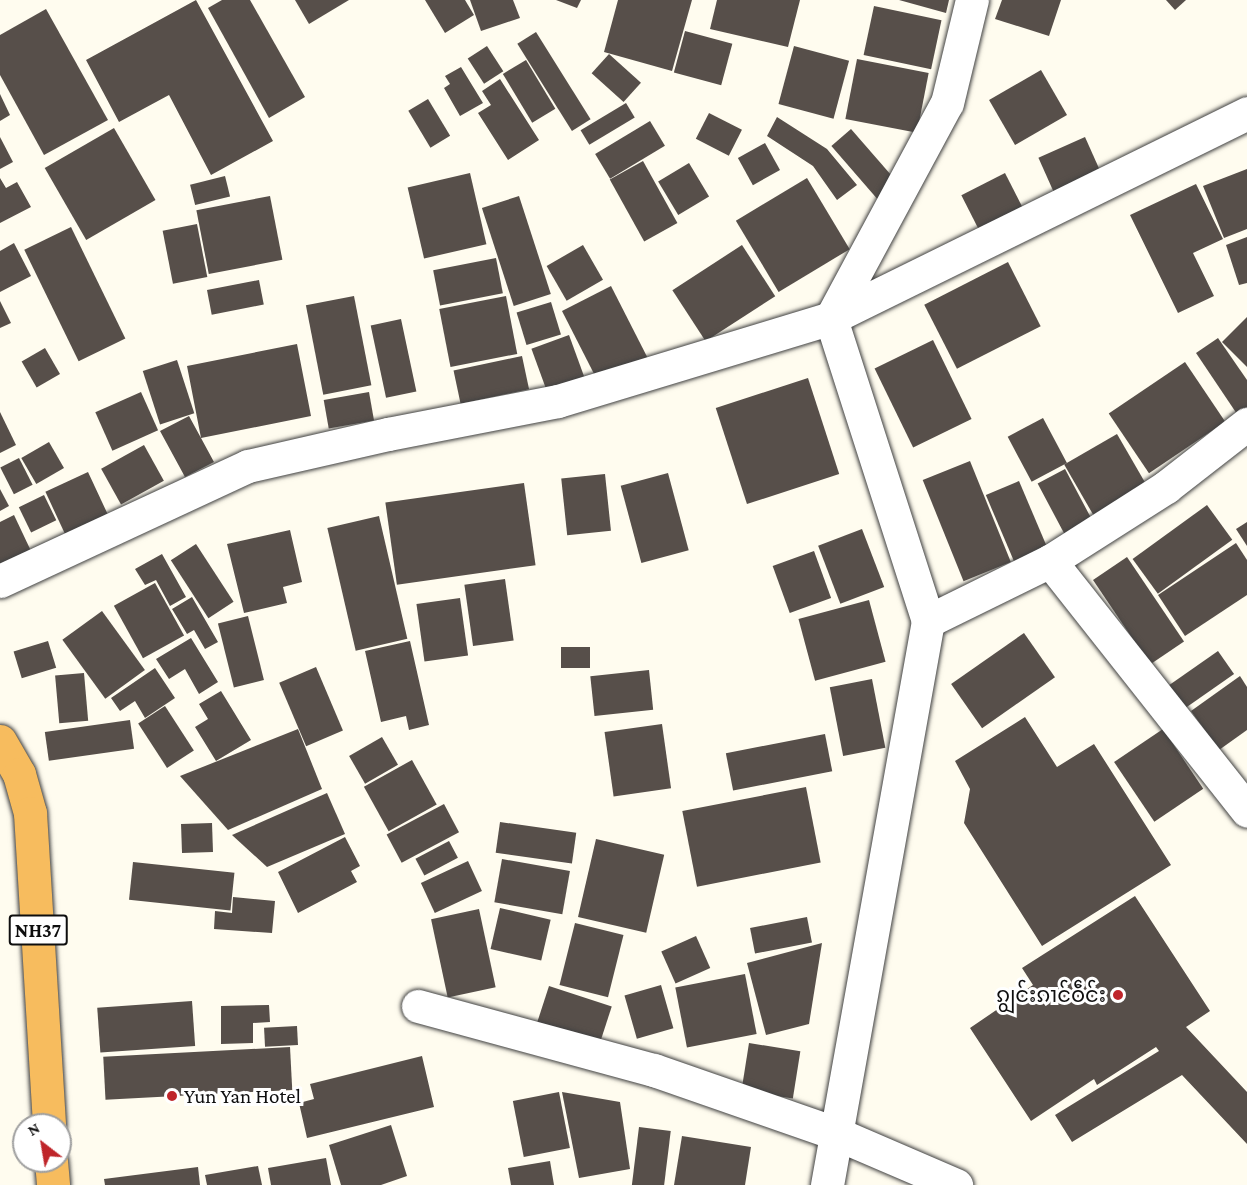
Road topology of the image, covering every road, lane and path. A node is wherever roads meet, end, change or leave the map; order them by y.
1 (972, 0) edge
2 (1247, 113) edge
3 (831, 318) junction
4 (1247, 424) edge
5 (1050, 561) junction
6 (0, 581) edge
7 (928, 621) junction
8 (0, 741) edge
9 (1247, 810) edge
10 (418, 1006) dead end
11 (48, 1113) edge
12 (835, 1134) junction
13 (827, 1185) edge
14 (956, 1185) edge

1 - 3 street
2 - 3 street
3 - 6 street
3 - 7 street
4 - 5 street
5 - 7 street
5 - 9 street
7 - 12 street
8 - 11 highway, NH37
10 - 12 street
12 - 13 street
12 - 14 street

